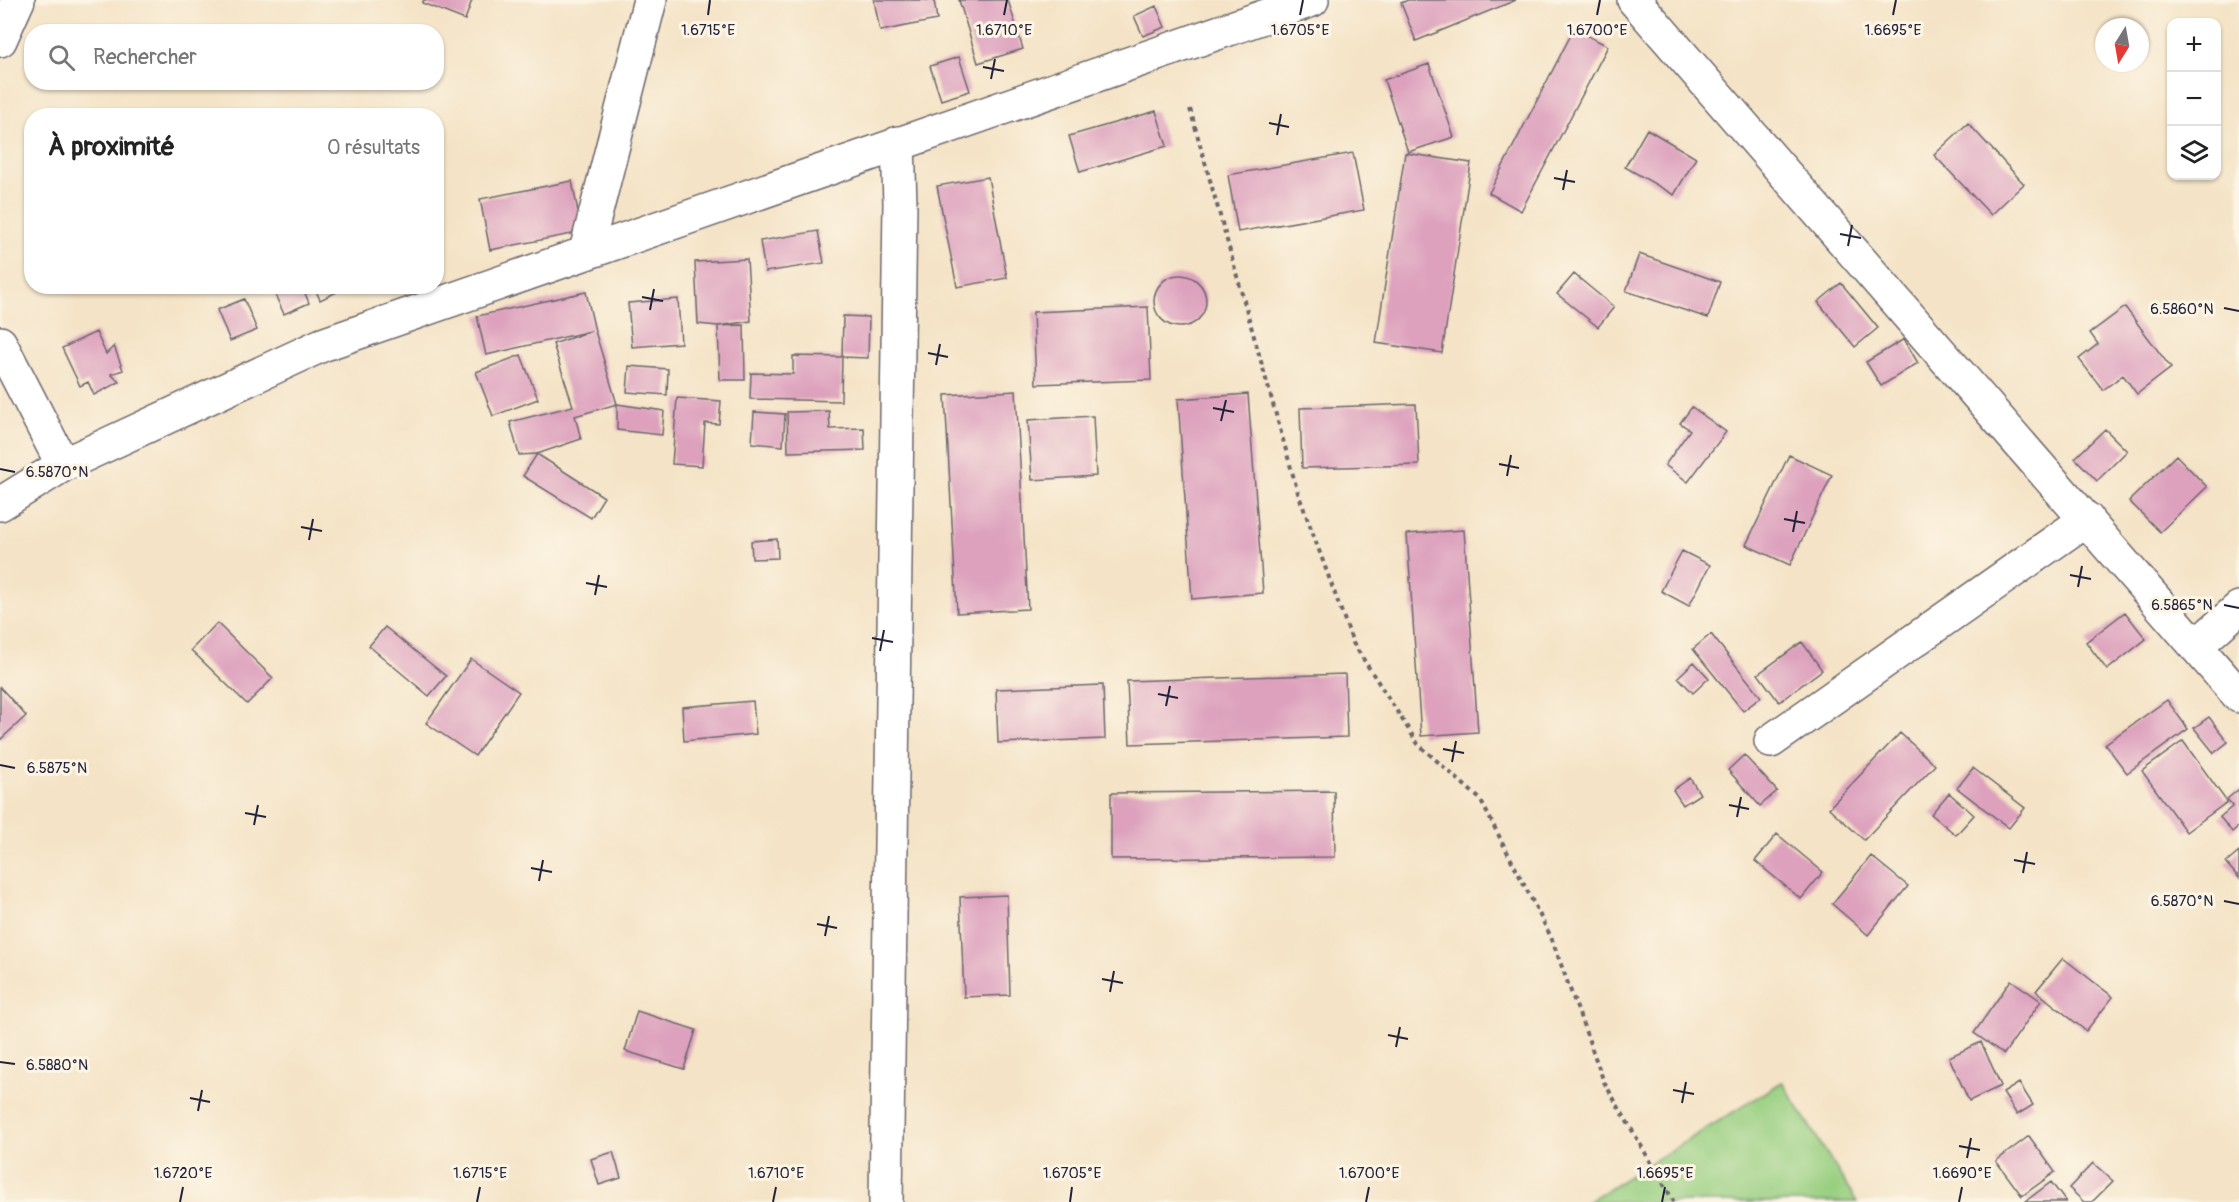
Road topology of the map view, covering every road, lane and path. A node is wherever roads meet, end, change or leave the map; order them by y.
1 (18, 0) edge
2 (650, 0) edge
3 (1312, 0) edge
4 (1634, 0) edge
5 (0, 40) edge
6 (1190, 109) dead end
7 (898, 143) junction
8 (586, 251) junction
9 (0, 343) edge
10 (63, 465) junction
11 (0, 504) edge
12 (2087, 519) junction
13 (2239, 608) edge
14 (2196, 646) junction
15 (2239, 696) edge
16 (1771, 741) dead end
17 (886, 1202) edge
18 (1674, 1202) edge

1 - 5 street
2 - 8 street
3 - 7 street
4 - 12 street
6 - 18 path
7 - 8 street
7 - 17 street
8 - 10 street
9 - 10 street
10 - 11 street
12 - 14 street
12 - 16 street
13 - 14 street
14 - 15 street

